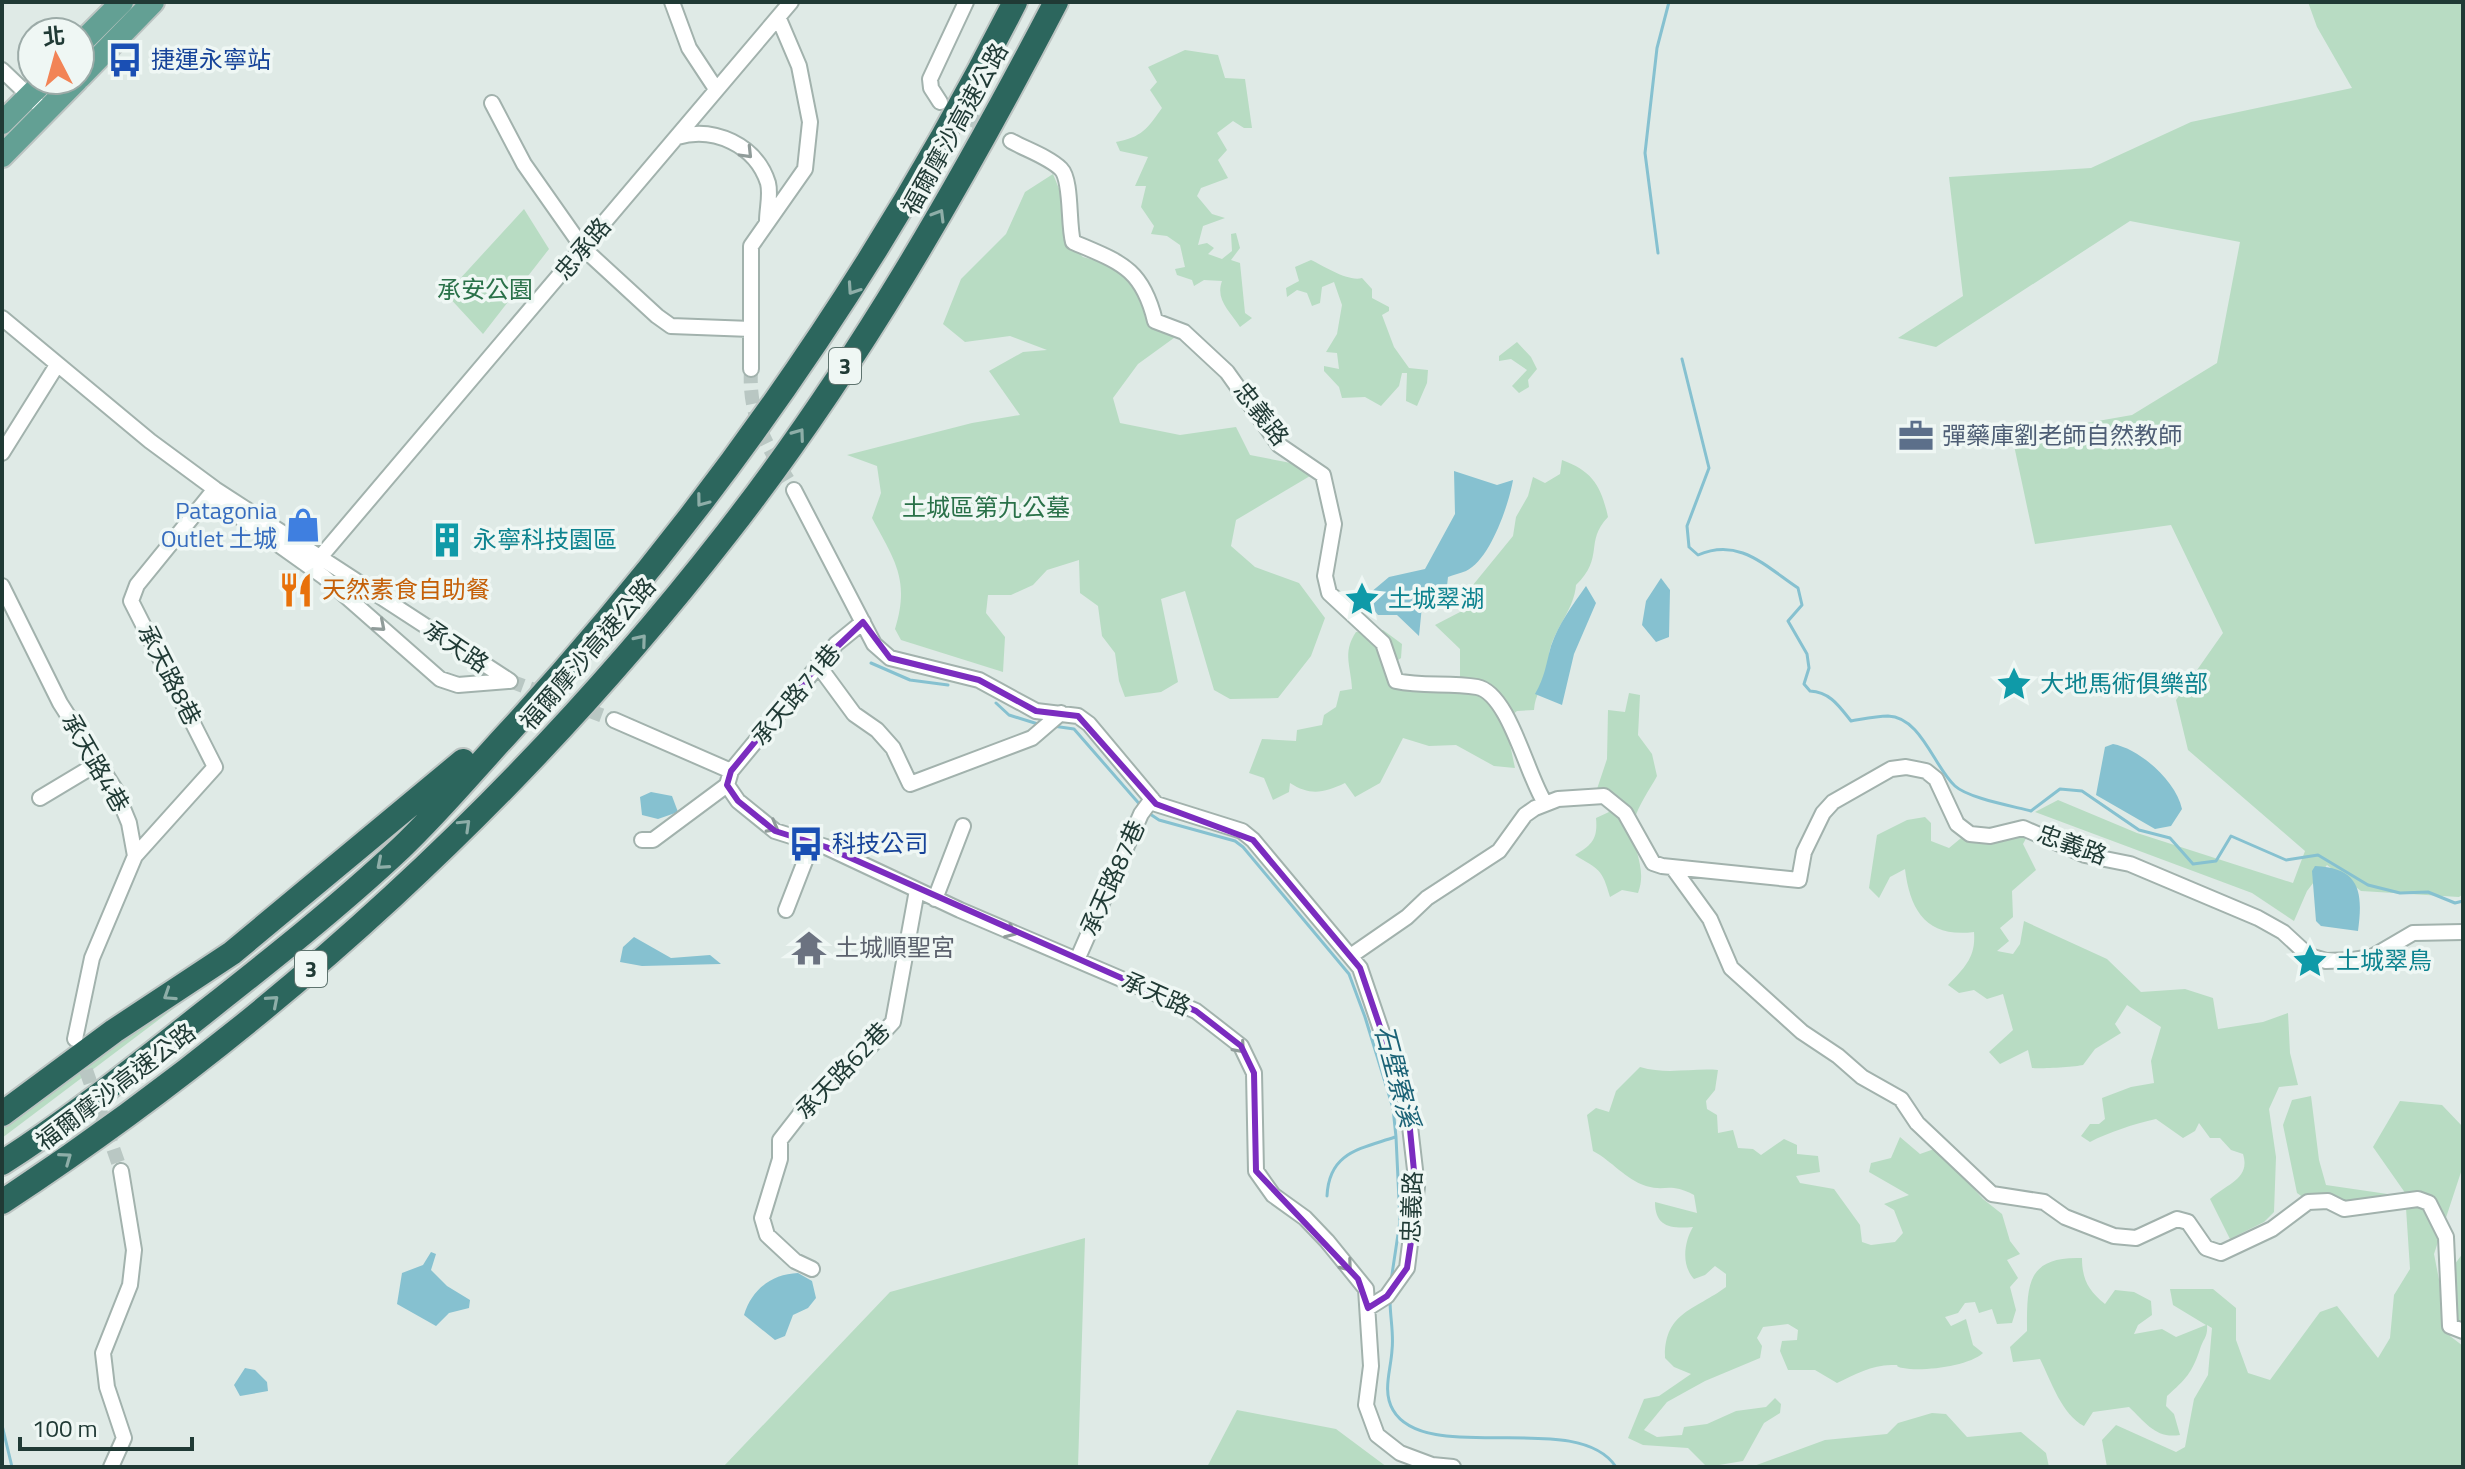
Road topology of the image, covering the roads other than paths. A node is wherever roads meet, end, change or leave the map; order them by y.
1 (122, 2) edge
2 (153, 2) edge
3 (672, 2) edge
4 (791, 2) edge
5 (966, 2) edge
6 (1015, 2) edge
7 (1056, 2) edge
8 (779, 19) junction
9 (96, 28) edge
10 (96, 61) edge
11 (716, 89) junction
12 (29, 96) joint
13 (62, 96) edge
14 (940, 102) dead end
15 (492, 103) dead end
16 (46, 112) junction
17 (2, 123) edge
18 (677, 137) junction
19 (1011, 141) tunnel mouth
20 (2, 156) edge
21 (767, 221) junction
22 (583, 248) junction
23 (2, 318) edge
24 (751, 329) junction
25 (57, 365) junction
26 (751, 369) tunnel mouth
27 (2, 453) edge
28 (215, 489) junction
29 (794, 490) tunnel mouth
30 (315, 563) junction
31 (2, 586) edge
32 (863, 622) junction
33 (463, 653) junction
34 (420, 661) junction
35 (482, 665) junction
36 (818, 665) junction
37 (471, 683) junction
38 (536, 702) junction
39 (1059, 717) junction
40 (614, 720) tunnel mouth
41 (100, 762) junction
42 (729, 778) junction
43 (40, 798) dead end
44 (1545, 803) junction
45 (1146, 806) junction
46 (963, 826) dead end
47 (642, 840) dead end
48 (812, 843) junction
49 (135, 856) junction
50 (1673, 868) junction
51 (917, 890) junction
52 (935, 899) junction
53 (786, 910) dead end
54 (2463, 932) edge
55 (1352, 955) junction
56 (1077, 960) junction
57 (75, 1039) tunnel mouth
58 (2, 1114) edge
59 (2, 1163) edge
60 (121, 1171) tunnel mouth
61 (2, 1202) edge
62 (812, 1269) dead end
63 (1368, 1308) junction
64 (2463, 1331) edge
65 (111, 1467) edge
66 (1453, 1467) edge

1 - 9 main road
2 - 10 main road
3 - 11 street
4 - 8 street, 忠承路
5 - 14 street
6 -> 38 highway, 福爾摩沙高速公路 / 3
61 -> 7 highway, 福爾摩沙高速公路 / 3
8 - 11 street, 忠承路
8 - 21 street
11 - 18 street, 忠承路
12 - 16 street
12 - 17 main road
13 - 16 main road
15 - 22 street
16 - 20 main road
18 -> 21 street
18 - 22 street, 忠承路
19 - 44 street, 忠義路
21 - 24 street
22 - 24 street
22 - 30 street, 忠承路
23 - 25 street, 承天路
24 - 26 street
25 - 27 street
25 - 28 street, 承天路
28 - 30 street, 承天路
28 - 49 street, 承天路8巷
29 - 32 street, 忠義路
30 - 33 street, 承天路
30 -> 34 street, 承天路
31 - 41 street, 承天路4巷
32 - 36 street, 承天路71巷
32 - 39 street, 忠義路
33 - 34 street
33 - 35 street, 承天路
34 - 37 street, 承天路
35 - 37 street
35 - 37 street, 承天路
36 - 39 street
36 - 42 street, 承天路71巷
38 -> 58 highway
38 -> 59 highway, 福爾摩沙高速公路 / 3
39 - 45 street, 忠義路
40 - 42 street, 承天路
41 - 43 street
41 - 49 street, 承天路4巷
42 - 47 street, 承天路71巷
42 -> 48 street, 承天路
44 - 50 street
44 - 55 street
45 - 55 street, 忠義路
45 - 56 street, 承天路87巷
46 - 52 street
48 - 51 street, 承天路
48 - 53 street
49 - 57 street
50 - 54 street, 忠義路
50 - 64 street
51 - 52 street, 承天路
51 - 62 street, 承天路62巷
52 -> 56 street, 承天路
55 - 63 street, 忠義路
56 -> 63 street, 承天路
60 - 65 street
63 - 66 street, 承天路

